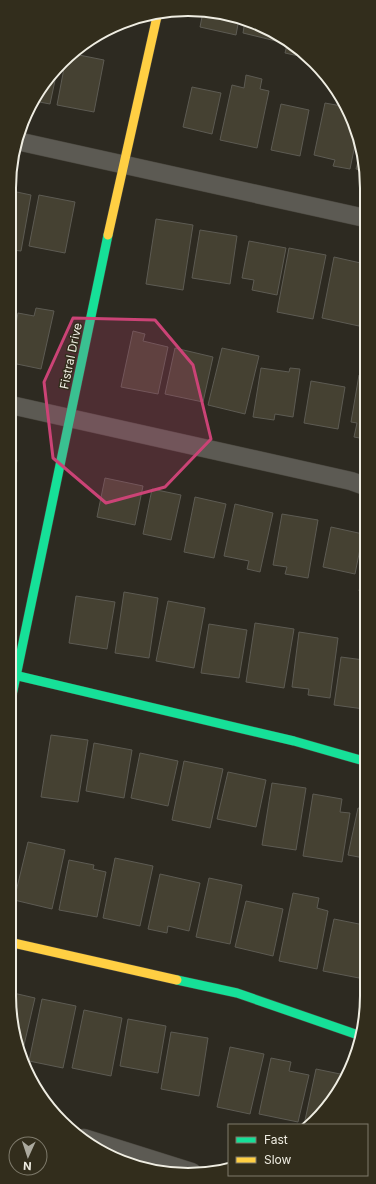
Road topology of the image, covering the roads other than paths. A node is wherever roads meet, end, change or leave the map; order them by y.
1 (156, 19) edge
2 (22, 142) edge
3 (123, 165) junction
4 (360, 217) edge
5 (16, 406) edge
6 (70, 418) junction
7 (360, 485) edge
8 (16, 661) edge
9 (16, 676) edge
10 (360, 760) edge
11 (16, 944) edge
12 (356, 1034) edge
13 (97, 1142) edge
14 (179, 1168) edge

1 - 3 street, Fistral Drive
2 - 3 street
3 - 4 street
3 - 6 street, Fistral Drive
5 - 6 street
6 - 7 street
6 - 8 street, Fistral Drive
9 - 10 street
11 - 12 street
13 - 14 street

